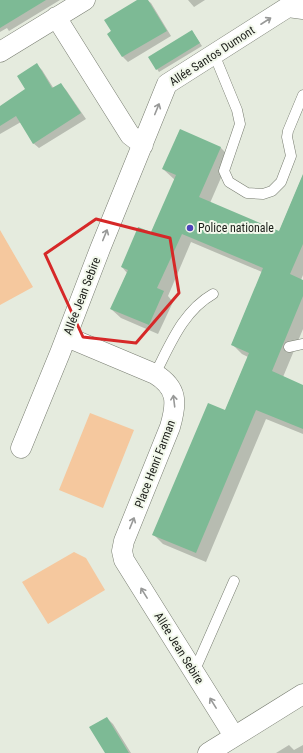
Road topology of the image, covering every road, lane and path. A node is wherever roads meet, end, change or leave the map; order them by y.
1 (85, 0) edge
2 (303, 9) edge
3 (56, 17) junction
4 (0, 52) edge
5 (214, 54) junction
6 (303, 95) edge
7 (143, 145) junction
8 (213, 294) dead end
9 (67, 337) junction
10 (303, 344) edge
11 (289, 347) dead end
12 (155, 374) junction
13 (21, 448) dead end
14 (124, 560) joint
15 (234, 581) dead end
16 (194, 672) junction
17 (303, 694) edge
18 (234, 736) junction
19 (208, 753) edge

1 - 3 street
5 -> 2 street, Allée Santos Dumont
3 - 4 street
3 - 7 street
5 - 6 lane
7 -> 5 street, Allée Santos Dumont
9 -> 7 street, Allée Jean Sebire
8 - 12 lane
9 - 12 street, Place Henri Farman
9 - 13 street, Allée Jean Sebire
10 - 11 lane
14 -> 12 street, Place Henri Farman
16 -> 14 street, Allée Jean Sebire
15 - 16 lane
18 -> 16 street, Allée Jean Sebire
17 - 18 street
18 - 19 street

